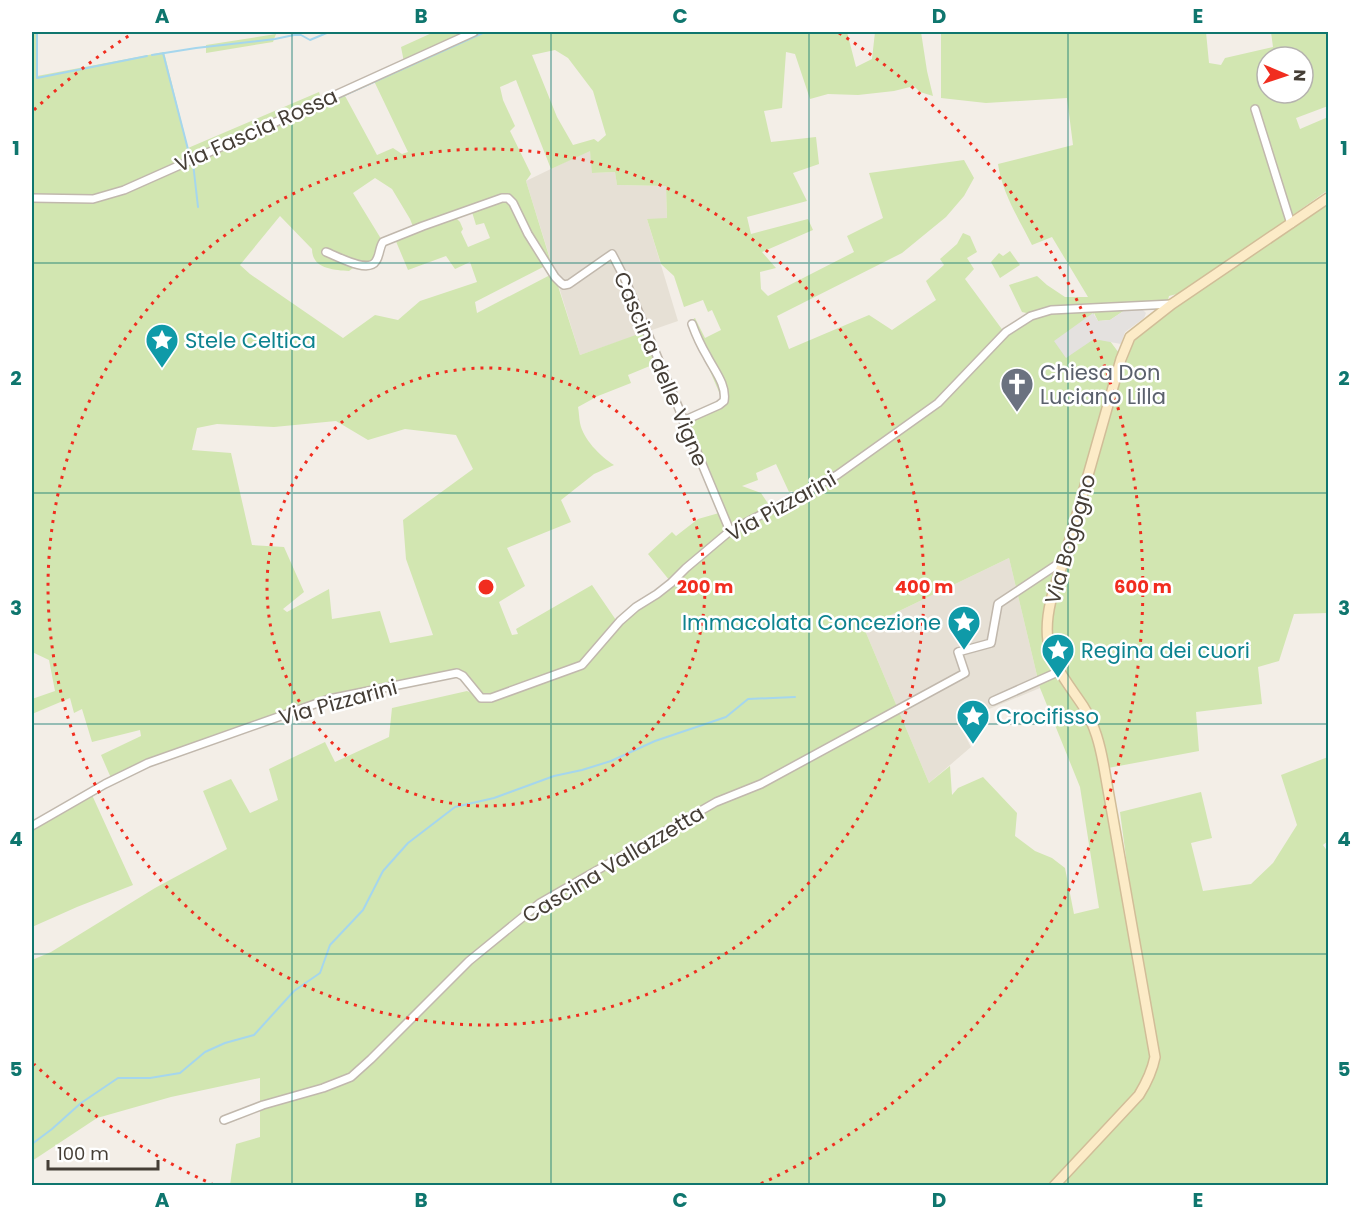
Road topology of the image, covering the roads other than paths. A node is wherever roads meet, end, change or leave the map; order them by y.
1 (474, 32) edge
2 (1255, 109) dead end
3 (32, 198) edge
4 (1329, 198) edge
5 (1291, 224) junction
6 (326, 252) dead end
7 (1172, 304) junction
8 (692, 324) dead end
9 (683, 421) junction
10 (730, 531) junction
11 (1064, 560) junction
12 (1060, 671) junction
13 (993, 701) dead end
14 (32, 825) edge
15 (224, 1120) dead end
16 (1054, 1185) edge

1 - 3 street, Via Fascia Rossa
2 - 5 street
4 - 5 main road, Via Bogogno
5 - 7 main road, Via Bogogno
6 - 9 street, Cascina delle Vigne
7 - 10 street, Via Pizzarini
7 - 11 main road, Via Bogogno
8 - 9 street
9 - 10 street, Cascina delle Vigne
10 - 14 street, Via Pizzarini
11 - 12 main road, Via Bogogno
11 - 15 street, Cascina Vallazzetta
12 - 13 street
12 - 16 main road, Via Bogogno

